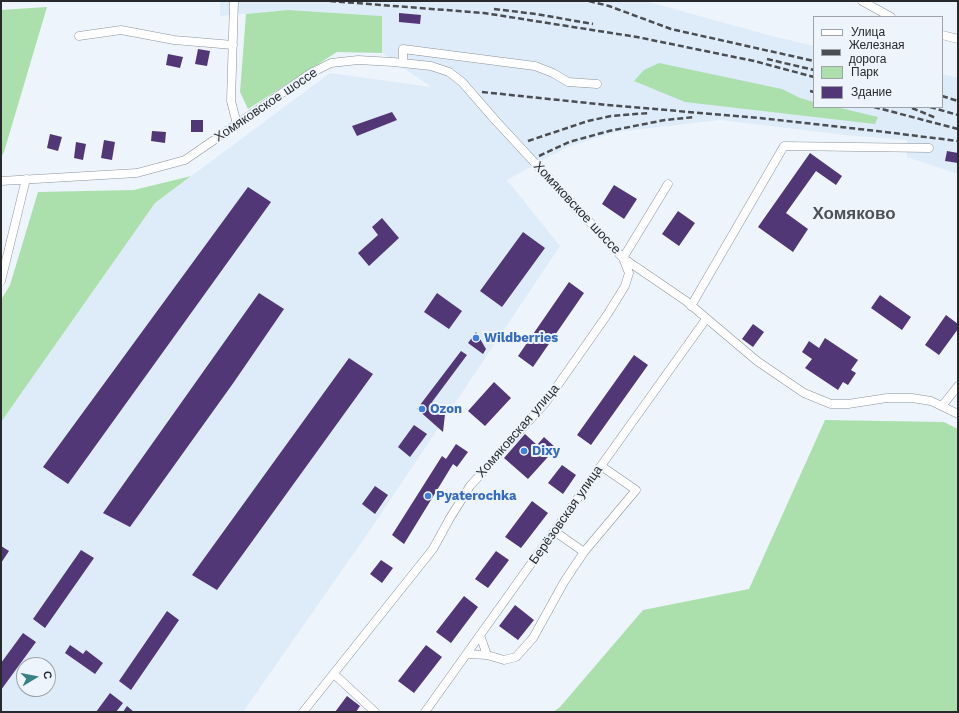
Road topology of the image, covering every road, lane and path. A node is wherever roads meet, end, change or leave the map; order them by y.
1 (234, 1) edge
2 (862, 1) edge
3 (889, 16) edge
4 (943, 35) edge
5 (79, 36) dead end
6 (958, 40) edge
7 (233, 45) junction
8 (403, 63) junction
9 (597, 84) dead end
10 (237, 124) junction
11 (929, 148) dead end
12 (26, 179) junction
13 (1, 181) edge
14 (668, 184) dead end
15 (623, 258) junction
16 (1, 281) edge
17 (691, 306) junction
18 (706, 319) junction
19 (958, 386) edge
20 (942, 406) junction
21 (958, 414) edge
22 (600, 466) junction
23 (554, 531) junction
24 (584, 552) junction
25 (480, 635) junction
26 (467, 654) junction
27 (486, 655) junction
28 (334, 674) junction
29 (303, 712) edge
30 (375, 712) edge
31 (426, 712) edge

1 - 7 street
2 - 3 street
4 - 6 street
5 - 7 street
7 - 10 street
8 - 9 street
8 - 10 street, Хомяковское шоссе
8 - 15 street, Хомяковское шоссе
10 - 12 street, Хомяковское шоссе
11 - 17 street
12 - 13 street, Хомяковское шоссе
12 - 16 street
14 - 15 street
15 - 17 street, Хомяковское шоссе
15 - 28 street, Хомяковская улица
17 - 18 street, Хомяковское шоссе
18 - 20 street, Хомяковское шоссе
18 - 22 street, Берёзовская улица
19 - 20 street
20 - 21 street, Хомяковское шоссе
22 - 23 street, Берёзовская улица
22 - 24 street
23 - 24 street
23 - 25 street, Берёзовская улица
24 - 27 street
25 - 26 street, Берёзовская улица
25 - 27 street
26 - 27 street
26 - 31 street, Берёзовская улица
28 - 29 street, Хомяковская улица
28 - 30 street

